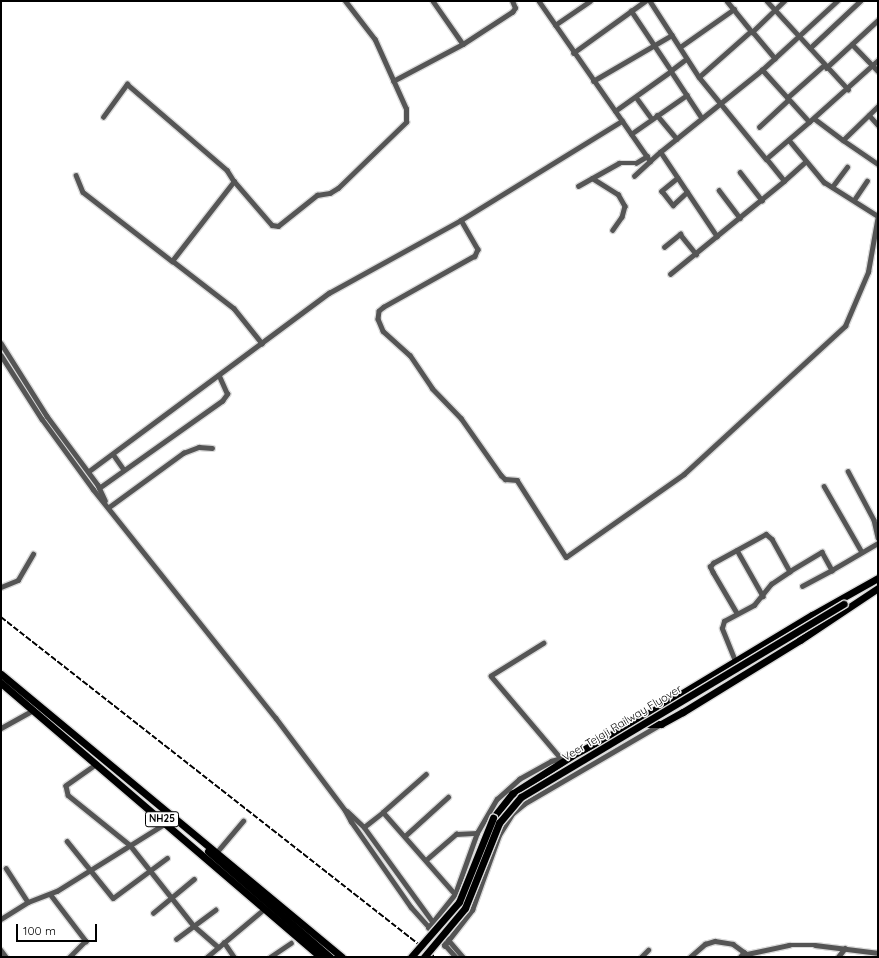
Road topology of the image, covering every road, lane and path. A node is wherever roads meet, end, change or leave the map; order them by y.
1 (345, 1) edge
2 (433, 1) edge
3 (512, 1) edge
4 (539, 1) edge
5 (590, 1) edge
6 (645, 1) edge
7 (650, 1) edge
8 (727, 1) edge
9 (767, 1) edge
10 (784, 1) edge
11 (836, 1) edge
12 (860, 1) edge
13 (734, 9) junction
14 (775, 9) junction
15 (631, 11) junction
16 (878, 20) edge
17 (555, 25) junction
18 (752, 31) junction
19 (672, 35) junction
20 (800, 36) junction
21 (463, 44) junction
22 (852, 44) junction
23 (655, 46) junction
24 (680, 47) junction
25 (810, 48) junction
26 (574, 53) junction
27 (687, 59) junction
28 (775, 59) junction
29 (878, 60) edge
30 (873, 65) junction
31 (825, 67) junction
32 (762, 70) junction
33 (672, 71) junction
34 (878, 71) edge
35 (699, 77) junction
36 (393, 81) junction
37 (593, 81) junction
38 (848, 89) junction
39 (687, 95) junction
40 (636, 97) junction
41 (788, 99) junction
42 (719, 105) junction
43 (878, 106) edge
44 (615, 111) junction
45 (869, 115) junction
46 (657, 116) junction
47 (103, 117) dead end
48 (702, 118) junction
49 (652, 119) junction
50 (815, 119) junction
51 (622, 121) junction
52 (810, 122) junction
53 (878, 125) edge
54 (759, 127) dead end
55 (631, 134) junction
56 (676, 139) junction
57 (789, 140) junction
58 (843, 140) junction
59 (660, 152) junction
60 (647, 156) junction
61 (766, 159) junction
62 (650, 161) junction
63 (805, 162) junction
64 (878, 164) edge
65 (847, 166) dead end
66 (740, 172) dead end
67 (76, 175) dead end
68 (634, 176) dead end
69 (592, 178) junction
70 (678, 178) junction
71 (234, 181) junction
72 (784, 181) junction
73 (867, 181) dead end
74 (578, 186) dead end
75 (832, 187) junction
76 (719, 190) dead end
77 (687, 192) junction
78 (762, 200) junction
79 (854, 200) junction
80 (878, 216) edge
81 (740, 218) junction
82 (461, 220) junction
83 (612, 230) dead end
84 (717, 237) junction
85 (664, 247) dead end
86 (696, 254) junction
87 (172, 261) junction
88 (670, 274) dead end
89 (1, 343) edge
90 (262, 344) junction
91 (1, 355) edge
92 (219, 376) junction
93 (212, 448) dead end
94 (112, 454) junction
95 (124, 470) junction
96 (88, 471) junction
97 (848, 471) dead end
98 (824, 486) dead end
99 (100, 488) junction
100 (109, 507) junction
101 (878, 538) edge
102 (878, 543) edge
103 (737, 550) junction
104 (862, 552) junction
105 (33, 554) dead end
106 (790, 570) junction
107 (832, 570) junction
108 (878, 583) edge
109 (802, 586) dead end
110 (1, 587) edge
111 (763, 596) junction
112 (737, 614) junction
113 (544, 643) dead end
114 (735, 662) junction
115 (1, 674) edge
116 (1, 683) edge
117 (33, 710) junction
118 (631, 724) junction
119 (661, 724) junction
120 (1, 728) edge
121 (573, 755) junction
122 (560, 757) junction
123 (96, 764) junction
124 (426, 774) dead end
125 (448, 797) dead end
126 (345, 810) junction
127 (383, 812) junction
128 (174, 818) junction
129 (243, 821) dead end
130 (167, 823) junction
131 (364, 827) junction
132 (477, 832) junction
133 (405, 836) junction
134 (67, 841) dead end
135 (130, 845) junction
136 (195, 849) junction
137 (216, 855) junction
138 (167, 858) dead end
139 (426, 860) junction
140 (6, 868) dead end
141 (90, 869) junction
142 (149, 871) junction
143 (194, 880) dead end
144 (454, 894) junction
145 (51, 895) junction
146 (172, 898) junction
147 (28, 902) junction
148 (264, 909) junction
149 (215, 910) dead end
150 (153, 913) dead end
151 (1, 919) edge
152 (432, 922) junction
153 (194, 926) junction
154 (428, 928) junction
155 (176, 940) dead end
156 (224, 942) junction
157 (448, 942) junction
158 (291, 943) dead end
159 (444, 946) junction
160 (218, 947) junction
161 (845, 948) junction
162 (1, 950) edge
163 (648, 950) dead end
164 (748, 954) edge
165 (878, 954) edge
166 (72, 956) edge
167 (6, 957) edge
168 (207, 957) edge
169 (234, 957) edge
170 (270, 957) edge
171 (321, 957) edge
172 (330, 957) edge
173 (342, 957) edge
174 (411, 957) edge
175 (424, 957) edge
176 (456, 957) edge
177 (463, 957) edge
178 (641, 957) edge
179 (690, 957) edge
180 (740, 957) edge
181 (838, 957) edge

1 - 36 street
2 - 21 street
3 - 21 street
4 - 17 street
5 - 17 street
6 - 15 street
7 - 19 street
8 - 13 street
9 - 14 street
10 - 14 street
11 - 20 street
12 - 25 street
13 - 18 street
13 - 24 street
14 - 18 street
14 - 20 street
15 - 23 street
15 - 26 street
16 - 22 street
17 - 26 street
18 - 28 street
18 - 35 street
19 - 23 street
19 - 24 street
20 - 25 street
20 - 28 street
21 - 36 street
22 - 30 street
22 - 31 street
23 - 33 street
23 - 37 street
24 - 27 street
25 - 31 street
26 - 37 street
27 - 33 street
27 - 35 street
28 - 32 street
29 - 30 street
30 - 34 street
30 - 38 street
31 - 38 street
31 - 41 street
32 - 41 street
32 - 42 street
33 - 39 street
33 - 40 street
35 - 42 street
36 - 71 street
37 - 44 street
38 - 50 street
39 - 46 street
39 - 48 street
40 - 44 street
40 - 49 street
41 - 52 street
41 - 54 street
42 - 48 street
42 - 61 street
43 - 45 street
44 - 51 street
45 - 53 street
45 - 58 street
46 - 49 street
46 - 56 street
47 - 71 street
48 - 56 street
49 - 55 street
50 - 52 street
50 - 58 street
51 - 55 street
51 - 82 street
52 - 57 street
55 - 60 street
56 - 59 street
57 - 61 street
57 - 63 street
58 - 64 street
59 - 62 street
59 - 70 street
60 - 62 street
60 - 69 street
61 - 72 street
62 - 68 street
63 - 72 street
63 - 75 street
65 - 75 street
66 - 78 street
67 - 87 street
69 - 74 street
69 - 83 street
70 - 77 street
70 - 77 street
71 - 87 street
72 - 78 street
73 - 79 street
75 - 79 street
76 - 81 street
77 - 84 street
78 - 81 street
79 - 80 street
80 - 82 street
81 - 84 street
82 - 90 street
84 - 86 street
85 - 86 street
86 - 88 street
87 - 90 street
89 - 96 street
90 - 92 street
91 - 100 street
92 - 94 street
92 - 95 street
93 - 100 street
94 - 95 street
94 - 96 street
95 - 99 street
96 - 99 street
97 - 101 street
98 - 104 street
99 - 100 street
100 - 126 street
102 - 104 street
103 - 106 street
103 - 111 street
103 - 112 street
104 - 107 street
105 - 110 street
106 - 107 street
106 - 111 street
107 - 109 street
108 - 114 main road
108 - 119 main road
108 - 175 main road, Veer Tejaji Railway Flyover, bridge
111 - 112 street
112 - 114 street
113 - 122 street
114 - 118 main road
115 - 128 main road, NH25
116 - 117 main road, NH25
117 - 120 street
117 - 123 main road, NH25
118 - 119 main road
118 - 121 main road
119 - 157 street
121 - 122 street
121 - 174 main road, bridge
122 - 132 street
123 - 130 main road, NH25
123 - 135 street
124 - 127 street
125 - 133 street
126 - 131 street
126 - 154 street
127 - 131 street
127 - 133 street
128 - 130 street
128 - 137 main road, NH25
129 - 137 street
130 - 135 street
130 - 136 main road, NH25
131 - 152 street
132 - 139 street
132 - 144 street
133 - 139 street
134 - 141 street
135 - 141 street
135 - 142 street
136 - 137 main road
136 - 148 main road, NH25
137 - 172 main road
137 - 173 main road
138 - 142 street
139 - 144 street
140 - 147 street
141 - 142 street
141 - 145 street
142 - 146 street
143 - 146 street
144 - 152 street
145 - 147 street
145 - 166 street
146 - 150 street
146 - 153 street
147 - 151 street
148 - 156 street
148 - 171 main road, NH25
149 - 153 street
152 - 154 street
152 - 157 street
153 - 155 street
153 - 160 street
154 - 159 street
156 - 160 street
156 - 169 street
157 - 159 street
157 - 177 street
158 - 170 street
159 - 176 street
160 - 168 street
161 - 164 street
161 - 165 street
161 - 181 street
162 - 167 street
163 - 178 street
164 - 179 street
164 - 180 street

